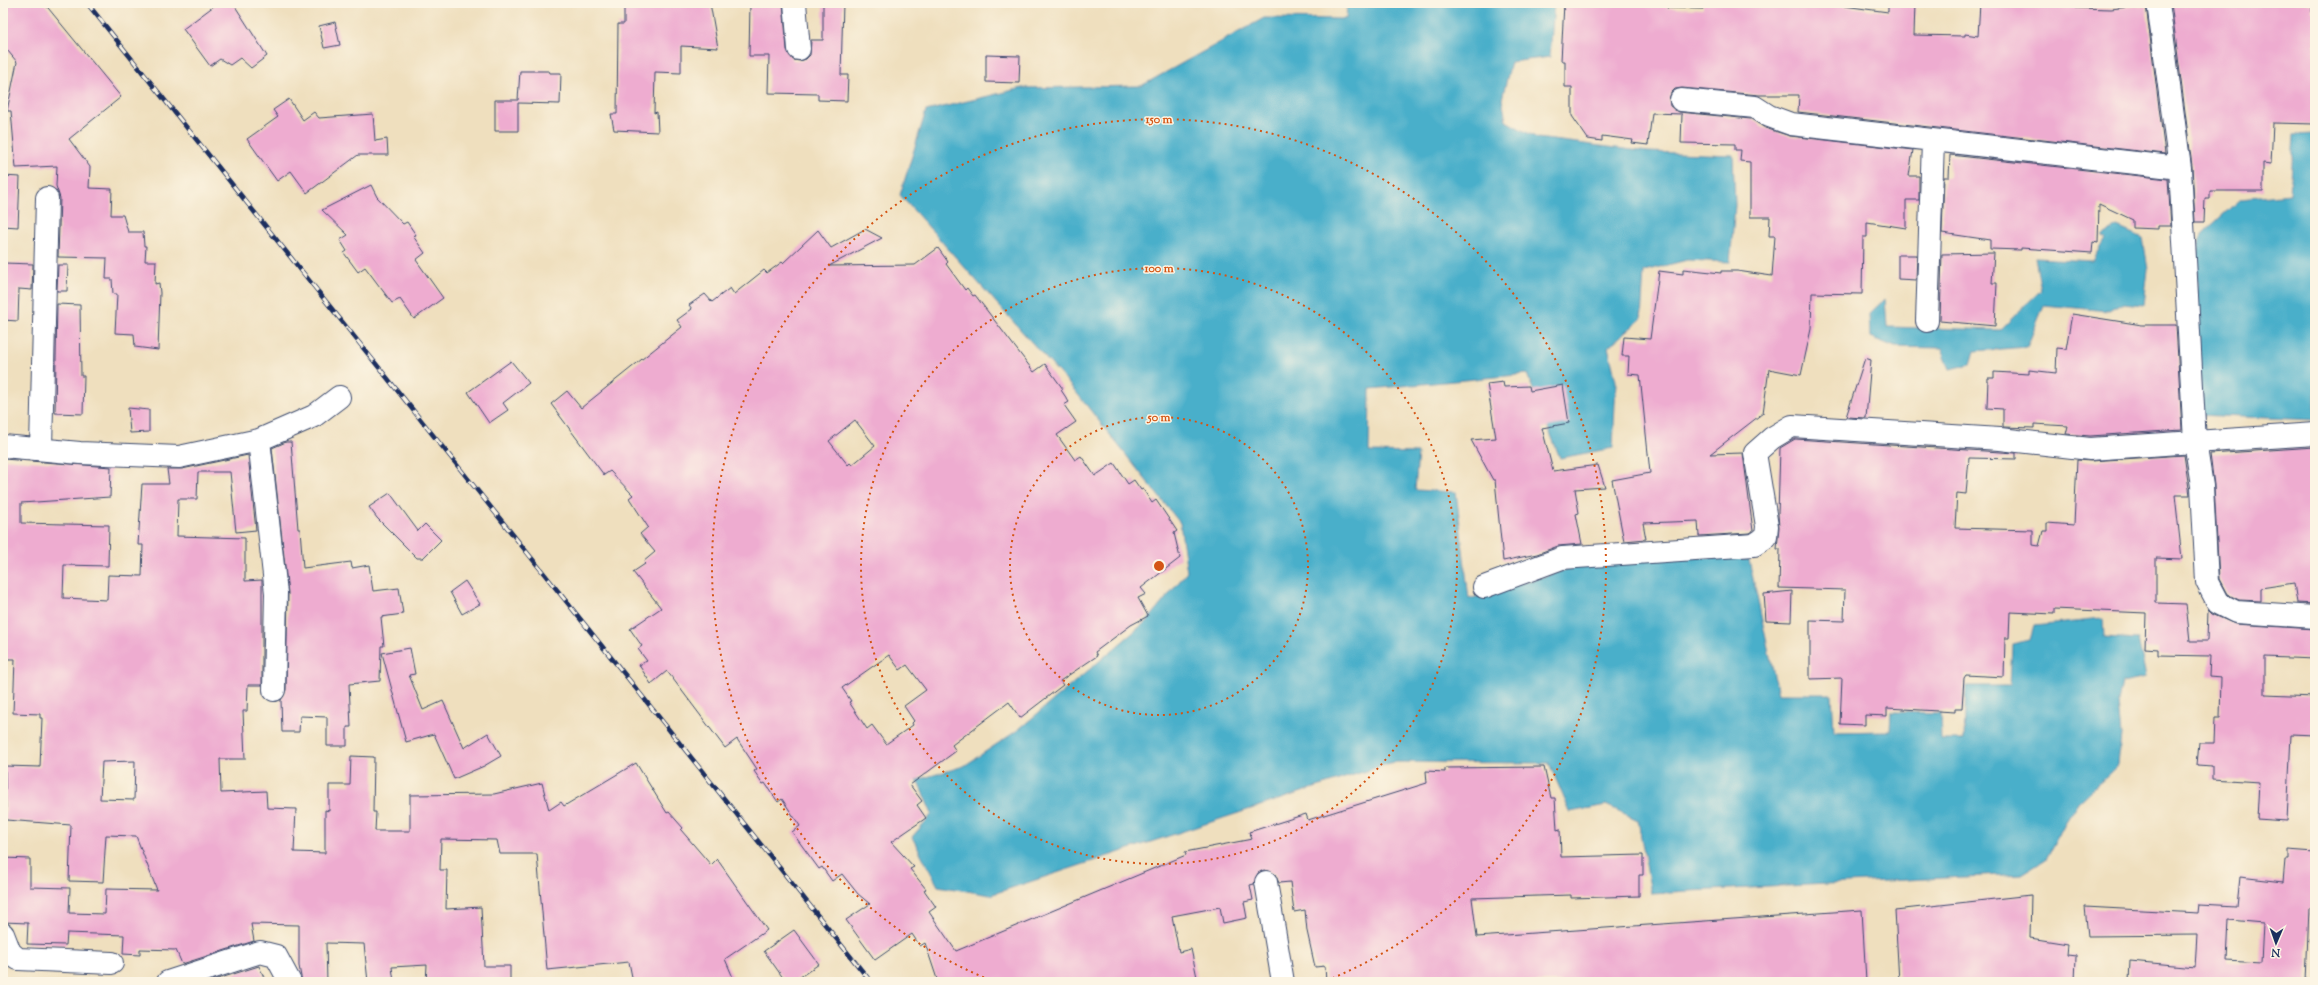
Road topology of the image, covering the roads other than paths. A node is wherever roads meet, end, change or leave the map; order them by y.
1 (795, 3) edge
2 (2158, 3) edge
3 (799, 49) dead end
4 (1681, 100) dead end
5 (1933, 141) junction
6 (2180, 168) junction
7 (46, 198) dead end
8 (1927, 321) dead end
9 (339, 397) dead end
10 (2315, 434) edge
11 (259, 440) junction
12 (2195, 442) junction
13 (3, 446) edge
14 (41, 448) junction
15 (1484, 587) dead end
16 (2315, 616) edge
17 (274, 690) dead end
18 (1266, 882) dead end
19 (3, 934) edge
20 (112, 963) dead end
21 (168, 982) edge
22 (290, 982) edge
23 (1283, 982) edge

1 - 3 street
2 - 6 street
4 - 5 street
5 - 6 street
5 - 8 street
6 - 12 street
7 - 14 street
9 - 11 street
10 - 12 street
11 - 14 street
11 - 17 street
12 - 15 street
12 - 16 street
13 - 14 street
18 - 23 street
19 - 20 street
21 - 22 street

